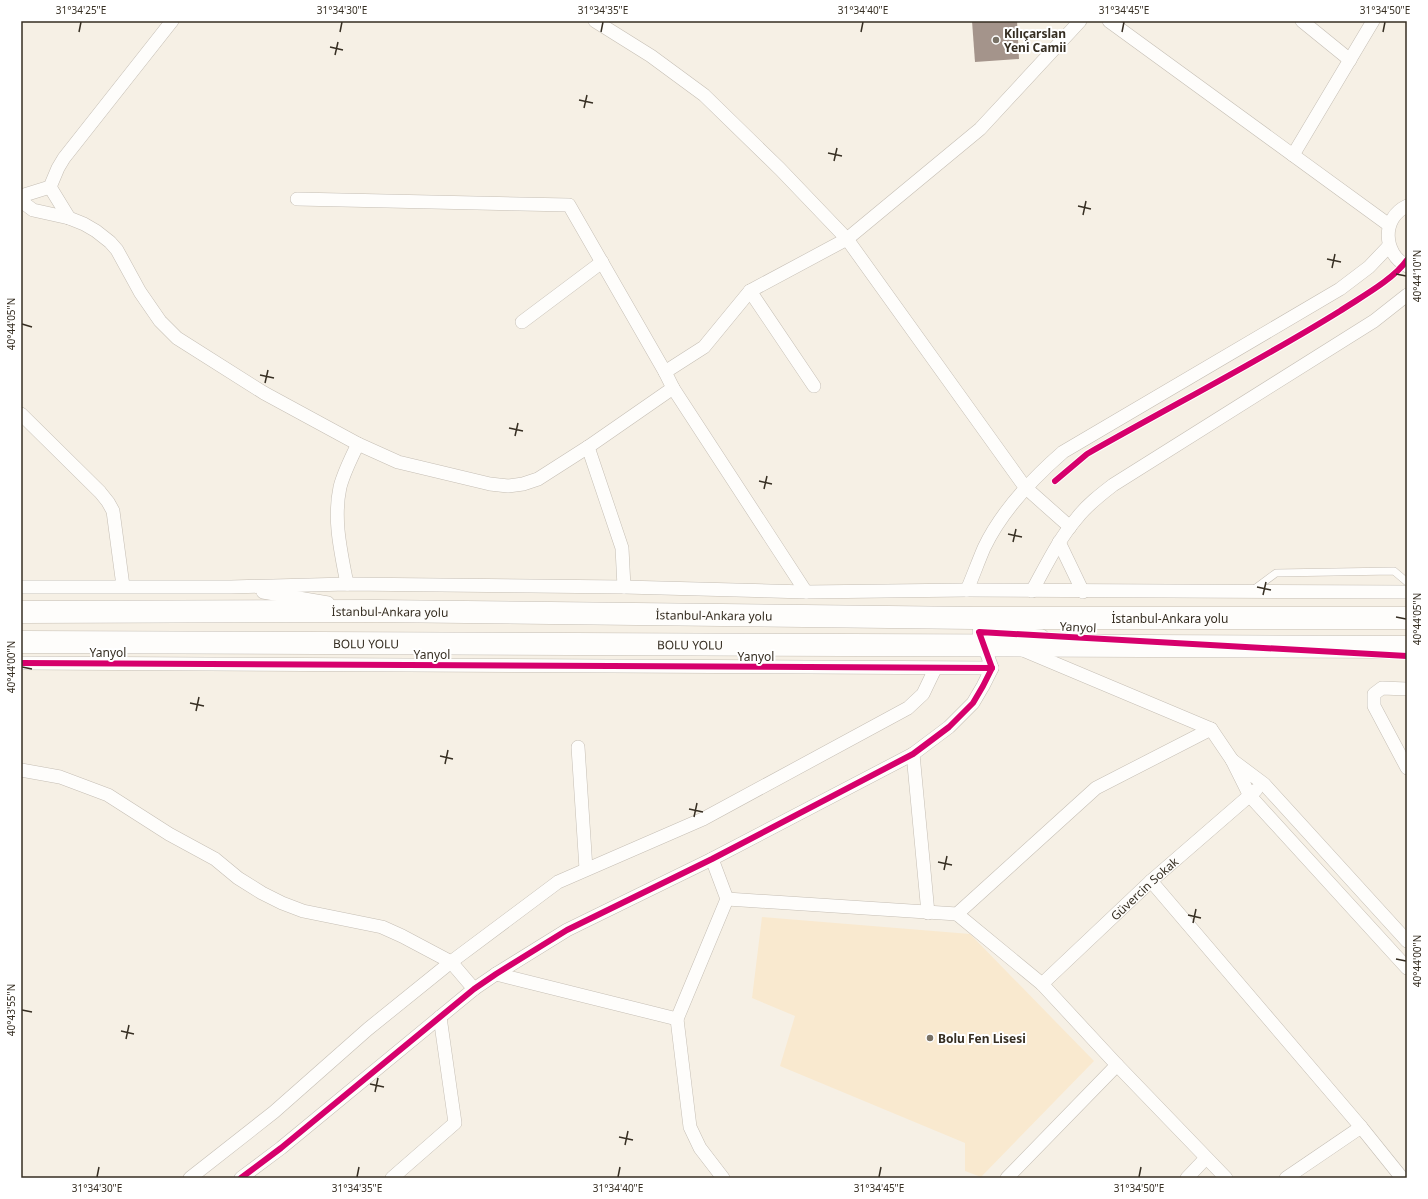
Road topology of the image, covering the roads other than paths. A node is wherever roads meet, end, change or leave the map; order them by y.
1 (172, 21) edge
2 (595, 21) edge
3 (1080, 21) edge
4 (1108, 21) edge
5 (1302, 21) edge
6 (1373, 21) edge
7 (1350, 60) junction
8 (1293, 155) junction
9 (50, 187) junction
10 (21, 196) edge
11 (297, 199) dead end
12 (21, 201) edge
13 (1407, 206) edge
14 (69, 218) junction
15 (1389, 225) junction
16 (847, 239) junction
17 (1389, 246) junction
18 (602, 262) junction
19 (1407, 266) edge
20 (750, 291) junction
21 (1407, 295) edge
22 (522, 322) dead end
23 (665, 372) junction
24 (814, 386) dead end
25 (673, 388) junction
26 (21, 414) edge
27 (358, 444) junction
28 (588, 447) junction
29 (1025, 487) junction
30 (1070, 527) junction
31 (1059, 542) junction
32 (1407, 582) edge
33 (347, 584) junction
34 (122, 586) junction
35 (21, 587) edge
36 (231, 587) junction
37 (624, 588) junction
38 (967, 590) junction
39 (1032, 591) junction
40 (806, 592) junction
41 (1083, 592) junction
42 (1250, 592) junction
43 (1407, 592) edge
44 (377, 611) junction
45 (21, 612) edge
46 (1407, 618) edge
47 (979, 632) junction
48 (21, 642) edge
49 (1407, 647) edge
50 (54, 652) junction
51 (1407, 656) edge
52 (21, 663) edge
53 (992, 668) junction
54 (935, 669) junction
55 (1407, 689) edge
56 (1211, 729) junction
57 (578, 747) dead end
58 (913, 754) junction
59 (1232, 760) junction
60 (1407, 768) edge
61 (21, 770) edge
62 (1264, 784) junction
63 (1250, 796) junction
64 (712, 859) junction
65 (586, 869) junction
66 (1151, 881) junction
67 (727, 899) junction
68 (928, 913) junction
69 (957, 914) junction
70 (1407, 942) edge
71 (451, 962) junction
72 (1407, 968) edge
73 (496, 974) junction
74 (1042, 984) junction
75 (474, 989) junction
76 (440, 1017) junction
77 (677, 1019) junction
78 (1116, 1065) junction
79 (1361, 1127) junction
80 (1206, 1158) junction
81 (190, 1178) edge
82 (241, 1178) edge
83 (392, 1178) edge
84 (723, 1178) edge
85 (1007, 1178) edge
86 (1187, 1178) edge
87 (1226, 1178) edge
88 (1286, 1178) edge
89 (1402, 1178) edge

1 - 9 street
2 - 16 street
3 - 16 street
4 - 8 street
5 - 7 street
6 - 7 street
7 - 8 street
8 - 15 street
9 - 10 street
9 - 14 street
11 - 18 street
12 - 14 street
13 - 15 street
14 - 27 street
15 - 17 street
16 - 20 street
16 - 29 street
17 - 19 street
17 - 29 street
18 - 22 street
18 - 23 street
20 - 23 street
20 - 24 street
21 - 30 street
23 - 25 street
25 - 28 street
25 - 40 street
26 - 34 street
27 - 28 street
27 - 33 street
28 - 37 street
29 - 30 street
29 - 38 street
30 - 31 street
31 - 39 street
31 - 41 street
32 - 42 lane
33 - 36 street
33 - 37 street
34 - 35 street
34 - 36 street
36 - 44 street
37 - 40 street
38 - 39 street
38 - 40 street
39 - 41 street
41 - 42 street
42 - 43 street
44 - 45 highway, İstanbul-Ankara yolu
44 - 46 highway, İstanbul-Ankara yolu
47 - 51 street, Yanyol
47 - 53 street
47 - 56 street
48 - 50 highway, BOLU YOLU
49 - 50 highway, BOLU YOLU
50 - 52 street, Yanyol
50 - 54 street, Yanyol
53 - 54 street, Yanyol
53 - 58 street
54 - 65 street
55 - 60 street
56 - 59 street
56 - 69 street
57 - 65 street
58 - 64 street
58 - 68 street
59 - 62 street
59 - 63 street
61 - 71 street
62 - 63 street, Güvercin Sokak
62 - 70 street
63 - 66 street, Güvercin Sokak
63 - 72 street
64 - 67 street
64 - 73 street
65 - 71 street
66 - 74 street, Güvercin Sokak
66 - 79 street
67 - 68 street
67 - 77 street
68 - 69 street
69 - 74 street
71 - 75 street
71 - 81 street
73 - 75 street
73 - 77 street
74 - 78 street
75 - 76 street
76 - 82 street
76 - 83 street
77 - 84 street
78 - 80 street
78 - 85 street
79 - 88 street
79 - 89 street
80 - 86 street
80 - 87 street

